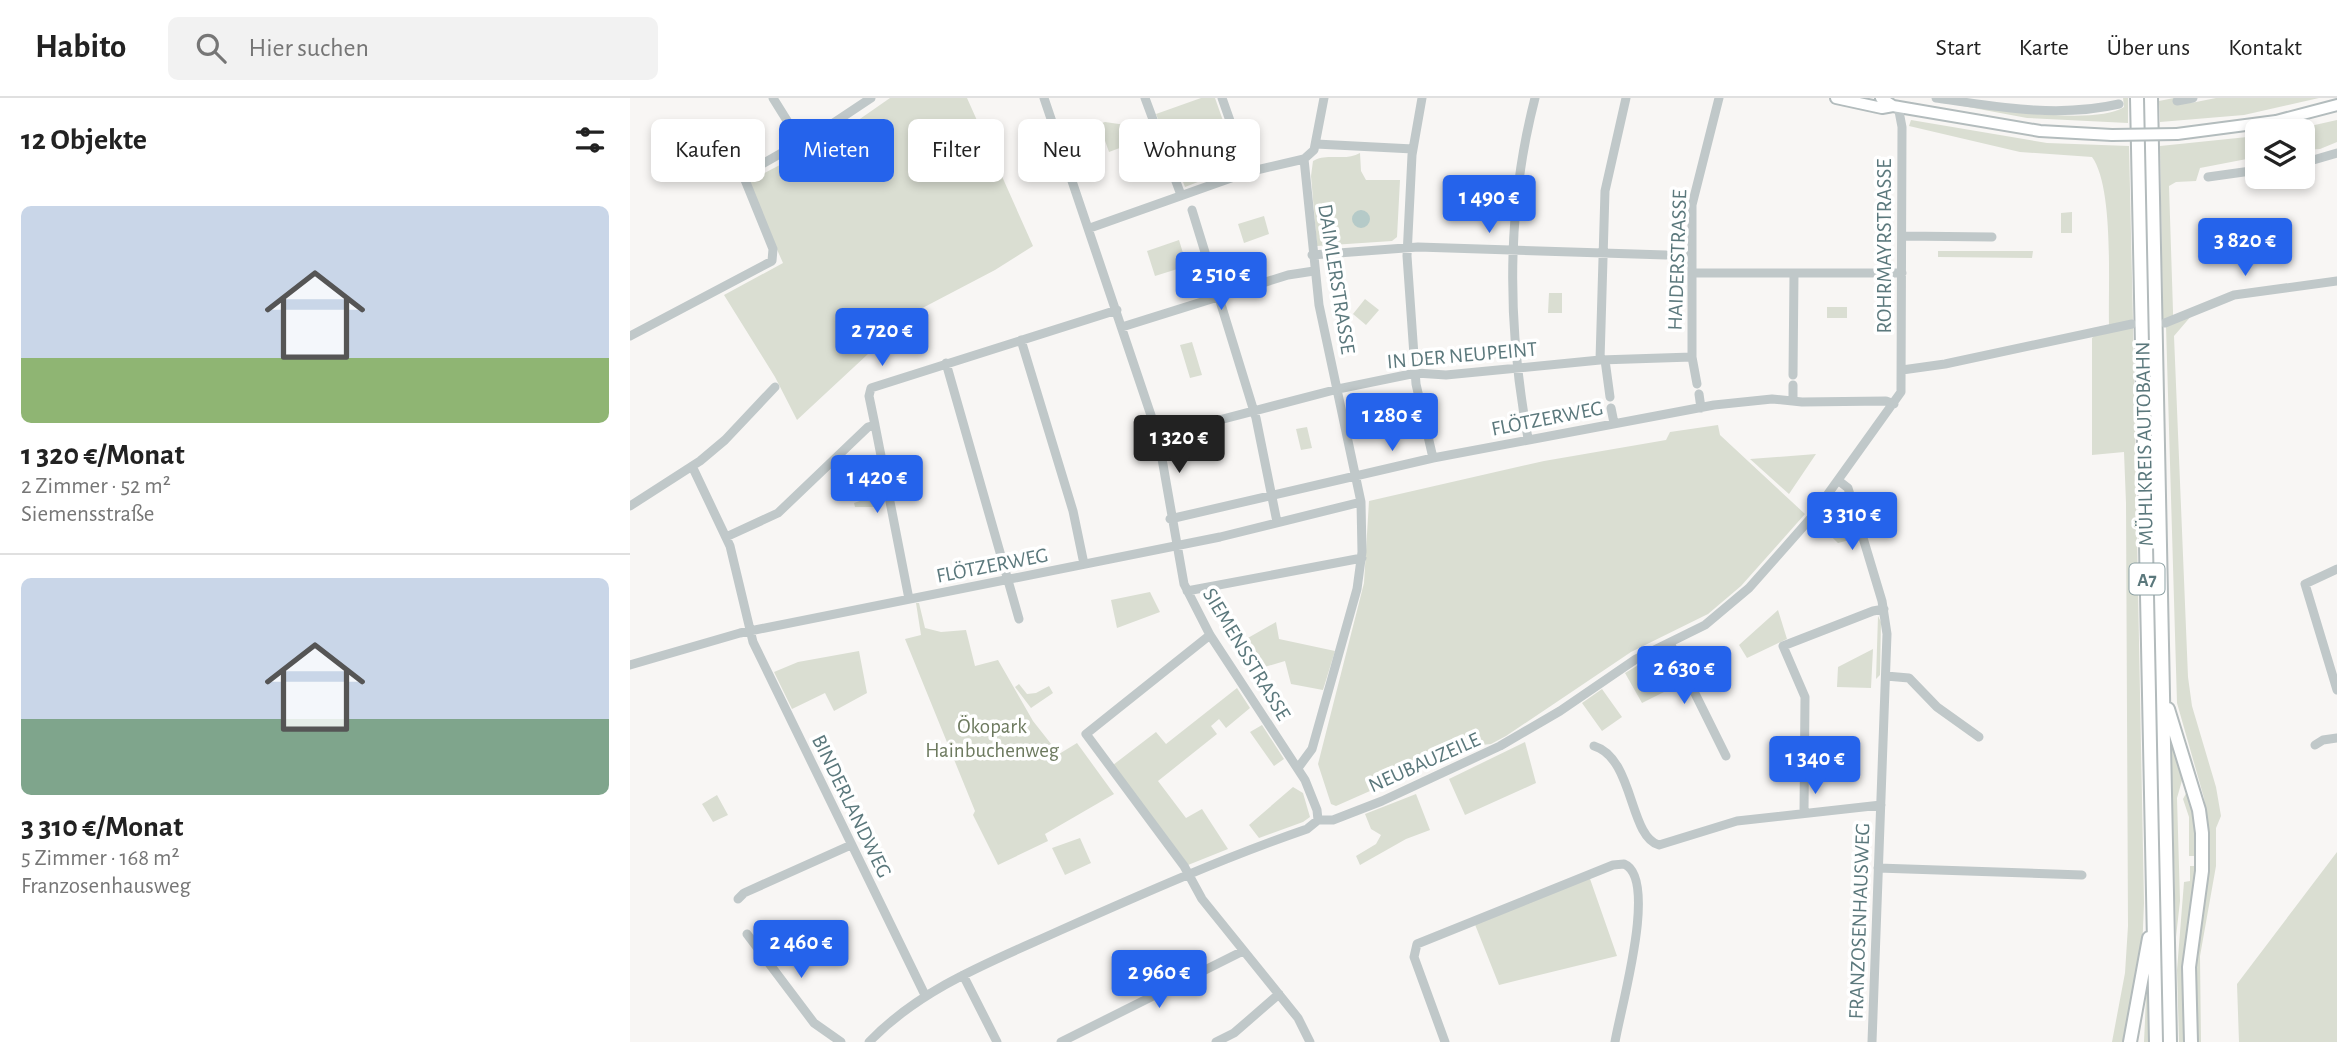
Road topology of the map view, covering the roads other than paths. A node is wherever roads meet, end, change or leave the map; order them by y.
1 (774, 98) edge
2 (871, 98) edge
3 (1044, 98) edge
4 (1145, 98) edge
5 (1222, 98) edge
6 (1324, 98) edge
7 (1422, 98) edge
8 (1535, 98) edge
9 (1626, 98) edge
10 (1719, 98) edge
11 (1836, 98) edge
12 (1881, 98) edge
13 (1919, 98) edge
14 (1936, 98) edge
15 (2137, 98) edge
16 (2151, 98) edge
17 (2193, 98) edge
18 (2177, 101) dead end
19 (2119, 104) dead end
20 (2337, 105) edge
21 (1896, 106) junction
22 (1916, 110) junction
23 (786, 119) edge
24 (838, 119) edge
25 (1229, 119) edge
26 (1316, 144) junction
27 (1413, 149) junction
28 (2337, 153) edge
29 (779, 155) edge
30 (1304, 159) junction
31 (2315, 159) edge
32 (1260, 169) edge
33 (2245, 172) edge
34 (2208, 177) dead end
35 (1226, 182) edge
36 (1187, 200) junction
37 (1090, 228) junction
38 (1902, 236) junction
39 (1992, 237) dead end
40 (1408, 248) junction
41 (1513, 250) junction
42 (1602, 253) junction
43 (1312, 255) junction
44 (1666, 255) dead end
45 (1678, 255) dead end
46 (1692, 256) junction
47 (1314, 271) junction
48 (1692, 273) junction
49 (1794, 273) junction
50 (1902, 273) junction
51 (2337, 281) edge
52 (1221, 297) junction
53 (1117, 310) junction
54 (2165, 323) dead end
55 (2132, 324) dead end
56 (1122, 327) junction
57 (630, 336) edge
58 (1021, 340) junction
59 (1692, 358) junction
60 (1602, 360) junction
61 (946, 363) junction
62 (1518, 367) junction
63 (1902, 370) junction
64 (1416, 373) junction
65 (1793, 375) dead end
66 (1697, 383) dead end
67 (1793, 385) dead end
68 (1902, 386) joint
69 (775, 387) dead end
70 (1338, 389) junction
71 (1699, 394) dead end
72 (1610, 397) dead end
73 (1793, 401) junction
74 (1894, 404) junction
75 (1611, 408) dead end
76 (1701, 408) junction
77 (1254, 411) junction
78 (1524, 415) dead end
79 (1614, 423) junction
80 (875, 425) junction
81 (1526, 426) dead end
82 (1158, 436) junction
83 (1528, 439) junction
84 (1433, 458) junction
85 (692, 466) junction
86 (1357, 476) junction
87 (1839, 481) junction
88 (1271, 495) junction
89 (1361, 502) junction
90 (630, 506) edge
91 (1170, 519) junction
92 (1277, 522) junction
93 (726, 537) junction
94 (1175, 546) junction
95 (1362, 558) junction
96 (1084, 564) junction
97 (2337, 569) edge
98 (1008, 580) junction
99 (1187, 591) junction
100 (909, 599) junction
101 (1884, 609) junction
102 (1019, 619) dead end
103 (750, 631) junction
104 (1210, 635) junction
105 (1670, 643) junction
106 (630, 665) edge
107 (1885, 676) junction
108 (2337, 691) edge
109 (2163, 693) junction
110 (1979, 737) dead end
111 (2337, 738) edge
112 (2315, 745) dead end
113 (1594, 746) dead end
114 (1726, 756) dead end
115 (1297, 768) junction
116 (1881, 805) junction
117 (1804, 813) junction
118 (1318, 820) junction
119 (851, 845) junction
120 (1878, 868) junction
121 (1188, 874) junction
122 (2082, 875) dead end
123 (738, 899) dead end
124 (2154, 920) junction
125 (747, 934) dead end
126 (1243, 951) junction
127 (963, 975) junction
128 (1279, 994) junction
129 (925, 995) junction
130 (841, 1042) edge
131 (869, 1042) edge
132 (997, 1042) edge
133 (1061, 1042) edge
134 (1216, 1042) edge
135 (1310, 1042) edge
136 (1445, 1042) edge
137 (1615, 1042) edge
138 (1872, 1042) edge
139 (2130, 1042) edge
140 (2156, 1042) edge
141 (2170, 1042) edge
142 (2190, 1042) edge

1 - 23 street
2 - 24 street
3 - 37 street, SIEMENSSTRASSE
4 - 36 street
5 - 25 street
6 - 26 street
7 - 27 street
8 - 41 street
9 - 42 street
10 - 46 street, HAIDERSTRASSE
11 - 21 main road
12 - 21 main road
13 - 22 street
14 - 19 street
15 - 124 highway, MÜHLKREIS AUTOBAHN / A7
16 - 109 highway, MÜHLKREIS AUTOBAHN / A7
17 - 18 street
20 - 22 main road, bridge
21 - 22 main road
21 - 38 street, ROHRMAYRSTRASSE
26 - 27 street
26 - 30 street
27 - 40 street
28 - 31 street
29 - 57 street
30 - 32 street
30 - 43 street, DAIMLERSTRASSE
33 - 34 street
35 - 36 street
36 - 37 street
36 - 52 street
37 - 53 street, SIEMENSSTRASSE
38 - 39 street
38 - 50 street, ROHRMAYRSTRASSE
40 - 41 street
40 - 43 street
40 - 64 street
41 - 42 street
41 - 62 street
42 - 44 street
42 - 60 street
43 - 47 street, DAIMLERSTRASSE
45 - 46 street
46 - 48 street, HAIDERSTRASSE
47 - 52 street
47 - 70 street, DAIMLERSTRASSE
48 - 49 street
48 - 59 street, HAIDERSTRASSE
49 - 50 street
49 - 65 street
50 - 63 street, ROHRMAYRSTRASSE
51 - 54 street
52 - 56 street
52 - 77 street
53 - 56 street, SIEMENSSTRASSE
53 - 58 street
55 - 63 street
56 - 82 street, SIEMENSSTRASSE
58 - 61 street
58 - 96 street
59 - 60 street, IN DER NEUPEINT
59 - 66 street, HAIDERSTRASSE
60 - 62 street, IN DER NEUPEINT
60 - 72 street
61 - 80 street
61 - 98 street
62 - 64 street, IN DER NEUPEINT
62 - 78 street
63 - 68 street, ROHRMAYRSTRASSE
64 - 70 street, IN DER NEUPEINT
64 - 84 street
67 - 73 street
68 - 74 street, NEUBAUZEILE
69 - 85 street
70 - 77 street, IN DER NEUPEINT
70 - 86 street, DAIMLERSTRASSE
71 - 76 street
73 - 74 street, FLÖTZERWEG
73 - 76 street, FLÖTZERWEG
74 - 87 street, NEUBAUZEILE
75 - 79 street
76 - 79 street, FLÖTZERWEG
77 - 82 street, IN DER NEUPEINT
77 - 88 street
79 - 83 street, FLÖTZERWEG
80 - 93 street
80 - 100 street
81 - 83 street
82 - 91 street, SIEMENSSTRASSE
83 - 84 street, FLÖTZERWEG
84 - 86 street, FLÖTZERWEG
85 - 90 street
85 - 93 street, BINDERLANDWEG
86 - 88 street, FLÖTZERWEG
86 - 89 street, DAIMLERSTRASSE
87 - 101 street, FRANZOSENHAUSWEG
87 - 105 street, NEUBAUZEILE
88 - 91 street, FLÖTZERWEG
88 - 92 street
89 - 92 street, FLÖTZERWEG
89 - 95 street, DAIMLERSTRASSE
91 - 94 street, SIEMENSSTRASSE
92 - 94 street, FLÖTZERWEG
93 - 103 street, BINDERLANDWEG
94 - 96 street, FLÖTZERWEG
94 - 99 street, SIEMENSSTRASSE
95 - 99 street
95 - 115 street, DAIMLERSTRASSE
96 - 98 street, FLÖTZERWEG
97 - 108 street
98 - 100 street, FLÖTZERWEG
98 - 102 street
99 - 104 street, SIEMENSSTRASSE
100 - 103 street, FLÖTZERWEG
101 - 107 street, FRANZOSENHAUSWEG
101 - 117 street
103 - 106 street, FLÖTZERWEG
103 - 119 street, BINDERLANDWEG
104 - 115 street, SIEMENSSTRASSE
104 - 121 street
105 - 114 street
105 - 118 street, NEUBAUZEILE
107 - 110 street
107 - 116 street, FRANZOSENHAUSWEG
109 - 141 highway, MÜHLKREIS AUTOBAHN / A7
109 - 142 highway
111 - 112 street
113 - 117 street
115 - 118 street, SIEMENSSTRASSE
116 - 117 street
116 - 120 street, FRANZOSENHAUSWEG
118 - 121 street, NEUBAUZEILE
119 - 123 street
119 - 129 street, BINDERLANDWEG
120 - 122 street
120 - 138 street, FRANZOSENHAUSWEG
121 - 126 street
121 - 127 street, NEUBAUZEILE
124 - 139 highway
124 - 140 highway, MÜHLKREIS AUTOBAHN / A7
125 - 130 street
126 - 128 street
126 - 133 street
127 - 129 street, NEUBAUZEILE
127 - 132 street
128 - 134 street
128 - 135 street
129 - 131 street, NEUBAUZEILE
136 - 137 street

